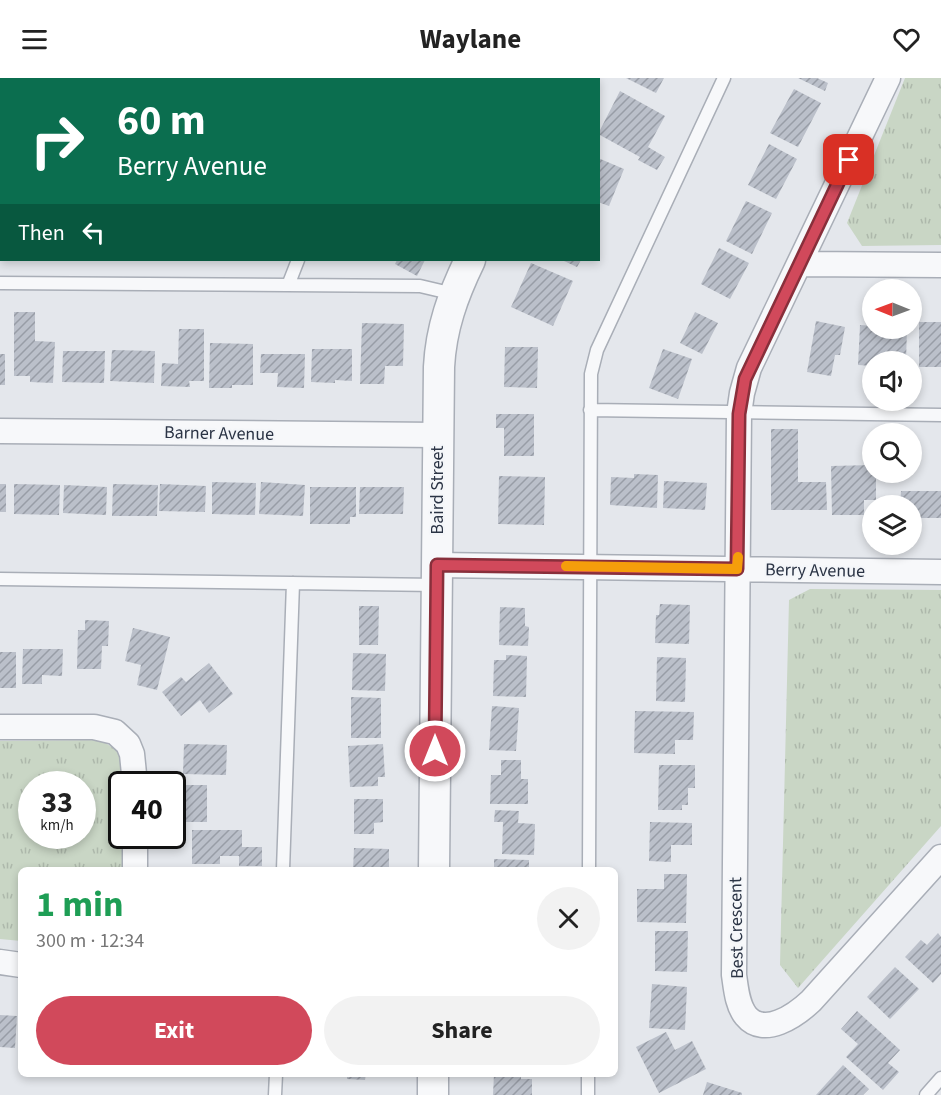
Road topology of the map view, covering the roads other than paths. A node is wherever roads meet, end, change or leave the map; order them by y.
1 (724, 78) edge
2 (888, 78) edge
3 (298, 261) edge
4 (470, 261) edge
5 (801, 264) junction
6 (941, 266) edge
7 (0, 283) edge
8 (289, 284) junction
9 (454, 294) junction
10 (590, 410) junction
11 (739, 414) junction
12 (941, 414) edge
13 (0, 431) edge
14 (437, 435) junction
15 (590, 566) junction
16 (737, 569) junction
17 (941, 572) edge
18 (437, 575) junction
19 (0, 579) edge
20 (293, 583) junction
21 (0, 727) edge
22 (134, 771) edge
23 (135, 849) edge
24 (941, 857) edge
25 (135, 867) edge
26 (283, 867) edge
27 (434, 867) edge
28 (589, 867) edge
29 (0, 962) edge
30 (18, 964) edge
31 (276, 1077) edge
32 (433, 1077) edge
33 (588, 1077) edge
34 (941, 1078) edge
35 (276, 1095) edge
36 (432, 1095) edge
37 (588, 1095) edge
38 (926, 1095) edge

1 - 10 lane
2 - 5 street
3 - 8 lane
4 - 9 street, Baird Street
5 - 6 street
5 - 11 street
7 - 8 lane
8 - 9 lane
9 - 14 street, Baird Street
10 - 11 lane
10 - 15 lane
11 - 12 lane
11 - 16 street
13 - 14 street, Barner Avenue
14 - 18 street, Baird Street
15 - 16 street, Berry Avenue
15 - 18 street, Berry Avenue
15 - 28 lane
16 - 17 street, Berry Avenue
16 - 24 street, Best Crescent
18 - 20 lane
18 - 27 street, Baird Street
19 - 20 lane
20 - 26 lane
21 - 22 street
23 - 25 street
29 - 30 street
31 - 35 lane
32 - 36 street
33 - 37 lane
34 - 38 lane

